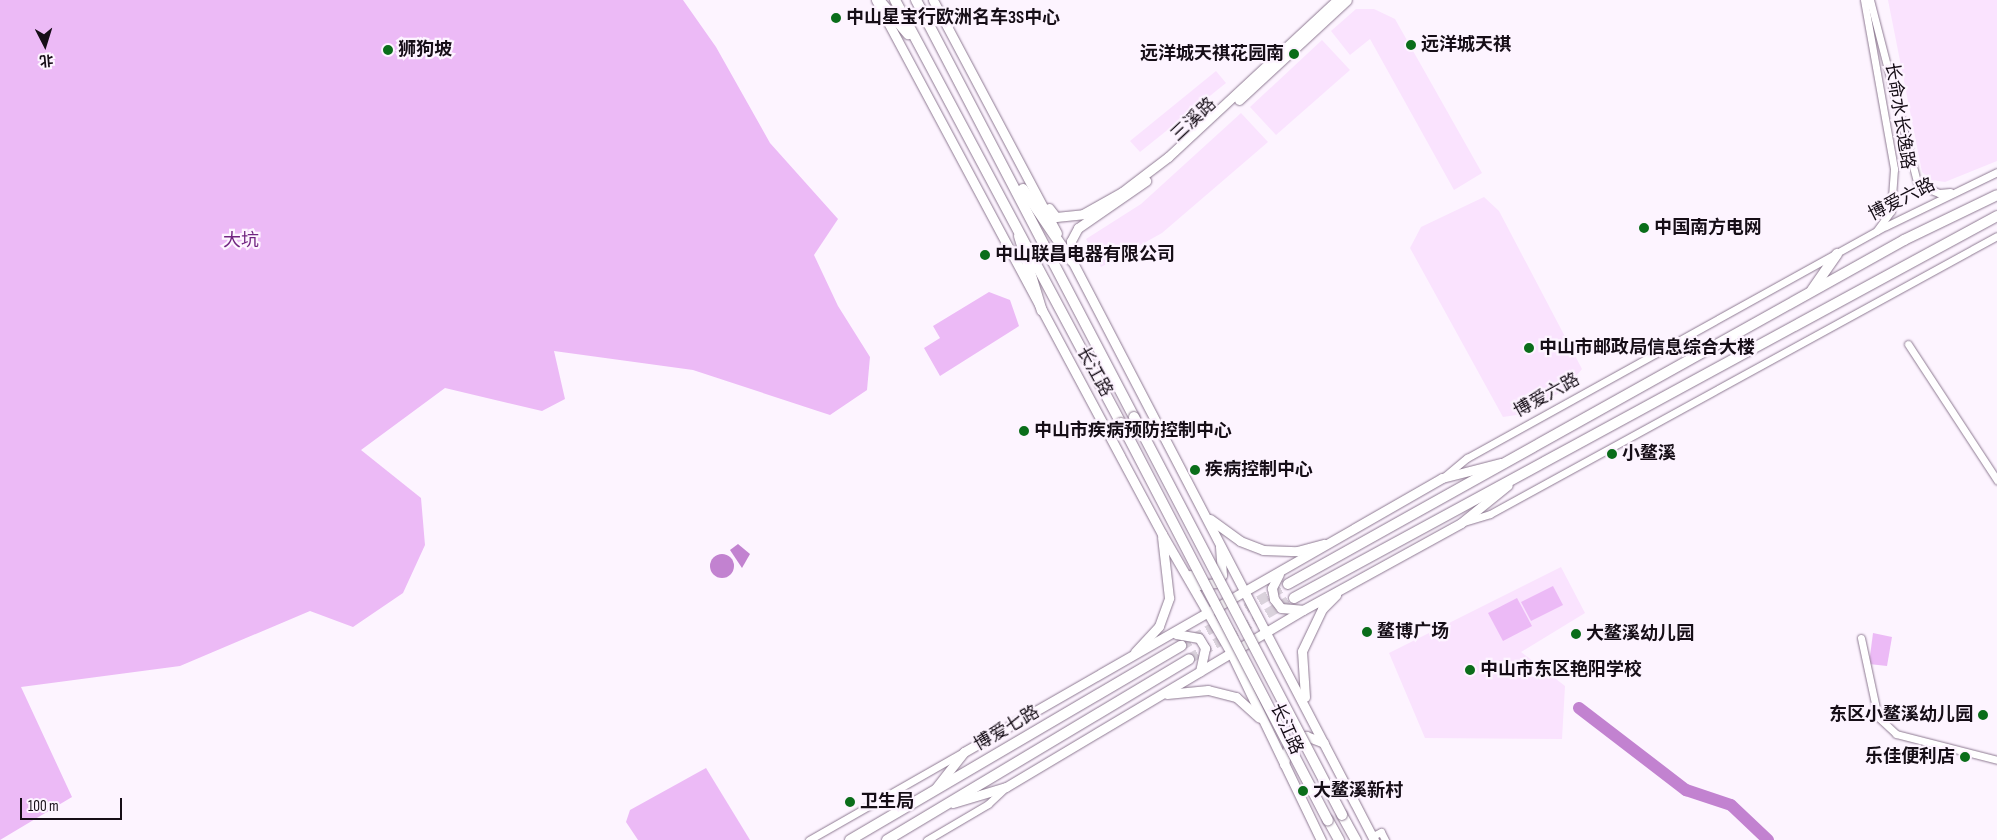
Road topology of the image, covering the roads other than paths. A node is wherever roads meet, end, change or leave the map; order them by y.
1 (877, 0) edge
2 (895, 0) edge
3 (916, 0) edge
4 (933, 0) edge
5 (1338, 0) edge
6 (1347, 0) edge
7 (1864, 0) edge
8 (1870, 0) edge
9 (921, 49) junction
10 (1997, 172) edge
11 (1011, 179) junction
12 (1956, 191) junction
13 (1037, 194) junction
14 (1997, 195) edge
15 (1997, 216) edge
16 (1017, 226) junction
17 (1876, 232) junction
18 (1997, 236) edge
19 (1838, 254) junction
20 (1072, 261) junction
21 (1809, 294) junction
22 (1042, 311) junction
23 (1908, 344) dead end
24 (1511, 460) junction
25 (1524, 472) junction
26 (1442, 478) junction
27 (1997, 480) edge
28 (1207, 516) junction
29 (1461, 523) junction
30 (1162, 534) junction
31 (1220, 541) junction
32 (1334, 541) junction
33 (1177, 559) junction
34 (1279, 574) junction
35 (1288, 584) tunnel mouth
36 (1344, 588) junction
37 (1247, 592) junction
38 (1294, 598) tunnel mouth
39 (1226, 604) joint
40 (1303, 610) junction
41 (1209, 614) junction
42 (1268, 632) junction
43 (1173, 634) junction
44 (1862, 638) dead end
45 (1181, 646) tunnel mouth
46 (1231, 653) junction
47 (1130, 658) junction
48 (1188, 659) tunnel mouth
49 (1200, 672) junction
50 (1155, 697) junction
51 (1306, 704) junction
52 (1272, 734) junction
53 (1326, 744) junction
54 (964, 752) junction
55 (1997, 760) edge
56 (1284, 764) junction
57 (1006, 787) junction
58 (934, 790) junction
59 (942, 807) junction
60 (1373, 838) edge
61 (809, 840) edge
62 (850, 840) edge
63 (887, 840) edge
64 (927, 840) edge
65 (1321, 840) edge
66 (1338, 840) edge
67 (1356, 840) edge
68 (1385, 840) edge

1 - 9 highway
1 - 22 main road, 长江路
2 - 9 highway, 长江路
3 - 11 highway, 长江路
4 - 13 main road, 长江路
5 - 13 main road, 三溪路
6 - 20 main road, 三溪路
7 - 17 street, 长命水长逸路
8 - 12 street, 长命水长逸路
9 - 16 highway, 长江路
10 - 12 street, 博爱六路
11 - 20 highway
11 - 67 highway, 长江路, bridge
12 - 17 street, 博爱六路
13 - 20 main road, 长江路
14 - 21 highway, 博爱六路
15 - 25 highway
16 - 22 highway
16 - 66 highway, 长江路, bridge
17 - 19 street, 博爱六路
18 - 29 street
19 - 21 highway
19 - 26 street, 博爱六路
20 - 28 main road, 长江路
21 - 24 highway, 博爱六路
22 - 30 main road, 长江路
23 - 27 street
24 - 26 main road
24 - 35 highway, 博爱六路
25 - 29 main road
25 - 38 highway
26 - 32 main road, 博爱六路
28 - 31 main road, 长江路
28 - 32 main road
29 - 36 main road
30 - 33 main road, 长江路
30 - 47 main road
31 - 33 main road
31 - 37 main road, 长江路
32 - 34 main road, 博爱六路
33 - 41 main road, 长江路
34 - 37 main road, 博爱六路
34 - 40 main road
36 - 40 main road
36 - 51 main road
37 - 39 main road, 博爱六路
37 - 42 main road, 长江路
39 - 41 main road, 博爱七路
40 - 42 main road
41 - 43 main road, 博爱七路
41 - 46 main road, 长江路
42 - 46 main road
42 - 51 main road, 长江路
43 - 47 main road, 博爱七路
43 - 49 main road
44 - 55 street
45 - 58 highway, 博爱七路
46 - 49 main road
46 - 52 main road, 长江路
47 - 54 main road, 博爱七路
48 - 59 highway, 博爱七路
49 - 50 main road
50 - 52 main road
50 - 57 main road
51 - 53 main road, 长江路
52 - 56 main road, 长江路
53 - 56 main road
53 - 60 main road, 长江路
54 - 58 main road
54 - 61 street
56 - 65 main road, 长江路
57 - 59 main road
57 - 64 street
58 - 62 highway, 博爱七路
59 - 63 highway, 博爱七路
60 - 68 street

